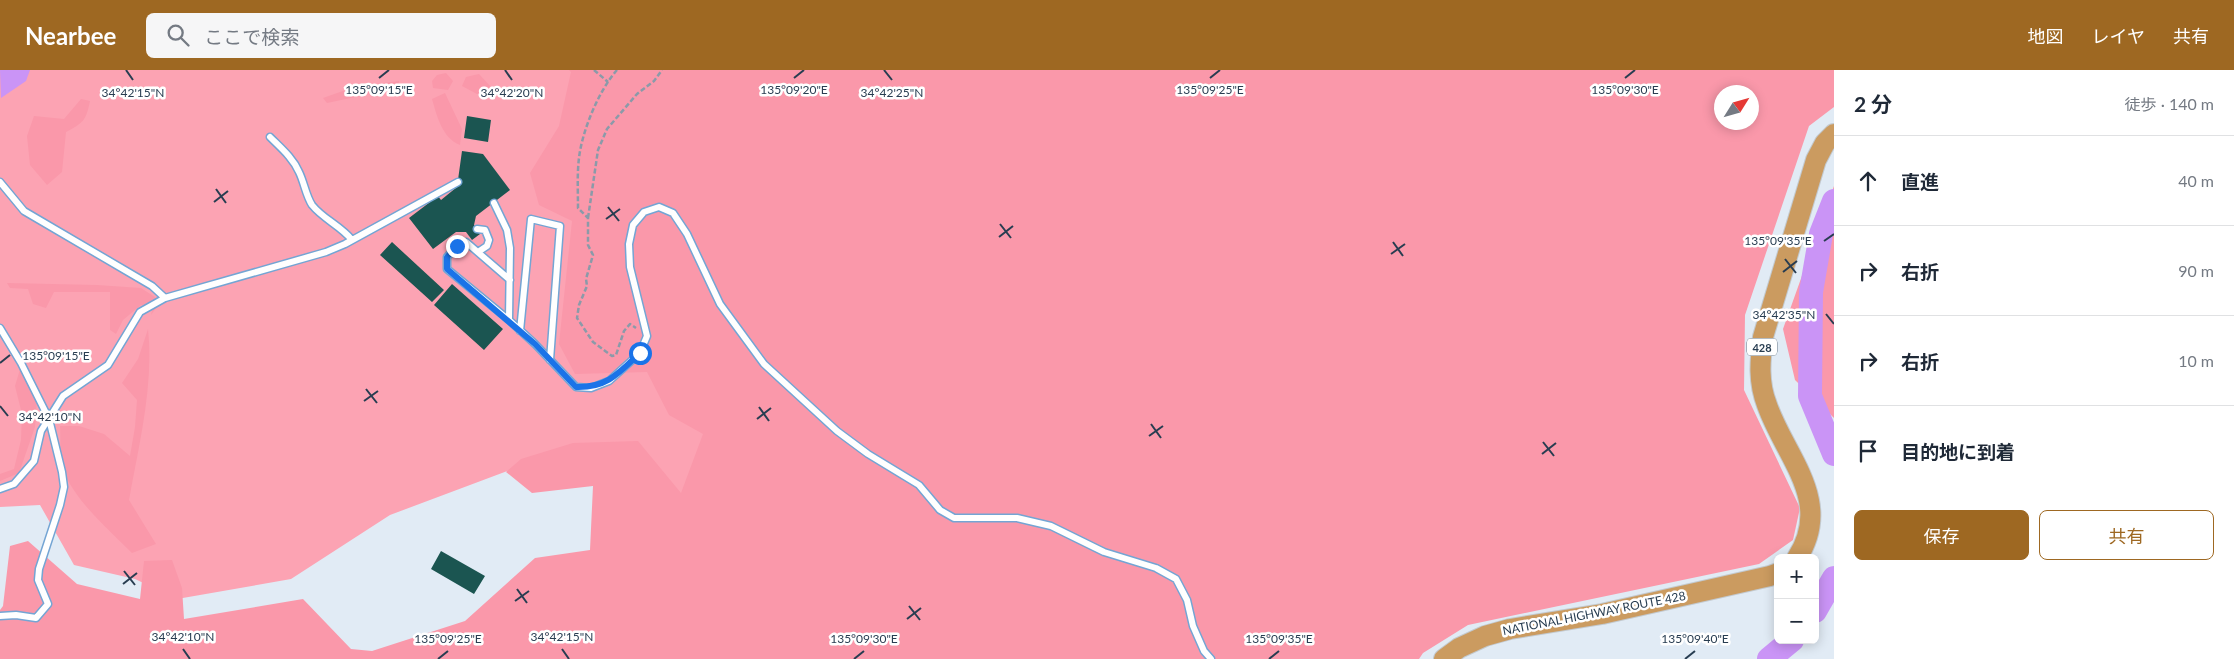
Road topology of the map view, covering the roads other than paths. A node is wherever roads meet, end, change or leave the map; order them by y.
1 (1834, 134) edge
2 (270, 137) dead end
3 (0, 182) edge
4 (458, 182) dead end
5 (494, 203) dead end
6 (477, 229) dead end
7 (352, 240) junction
8 (478, 252) junction
9 (510, 280) junction
10 (165, 298) junction
11 (508, 320) junction
12 (0, 328) edge
13 (520, 331) junction
14 (550, 360) junction
15 (49, 419) junction
16 (0, 489) edge
17 (1799, 554) edge
18 (1774, 574) edge
19 (0, 616) edge
20 (1211, 659) edge
21 (1444, 659) edge

1 - 17 highway, 428
2 - 7 lane
3 - 10 lane
4 - 7 lane
5 - 9 lane
6 - 8 lane
7 - 10 lane
8 - 9 lane
8 - 11 lane
9 - 11 lane
10 - 15 lane
11 - 13 lane
12 - 15 lane
13 - 14 lane
13 - 14 lane
14 - 20 lane
15 - 16 lane
15 - 19 lane
18 - 21 highway, NATIONAL HIGHWAY ROUTE 428

